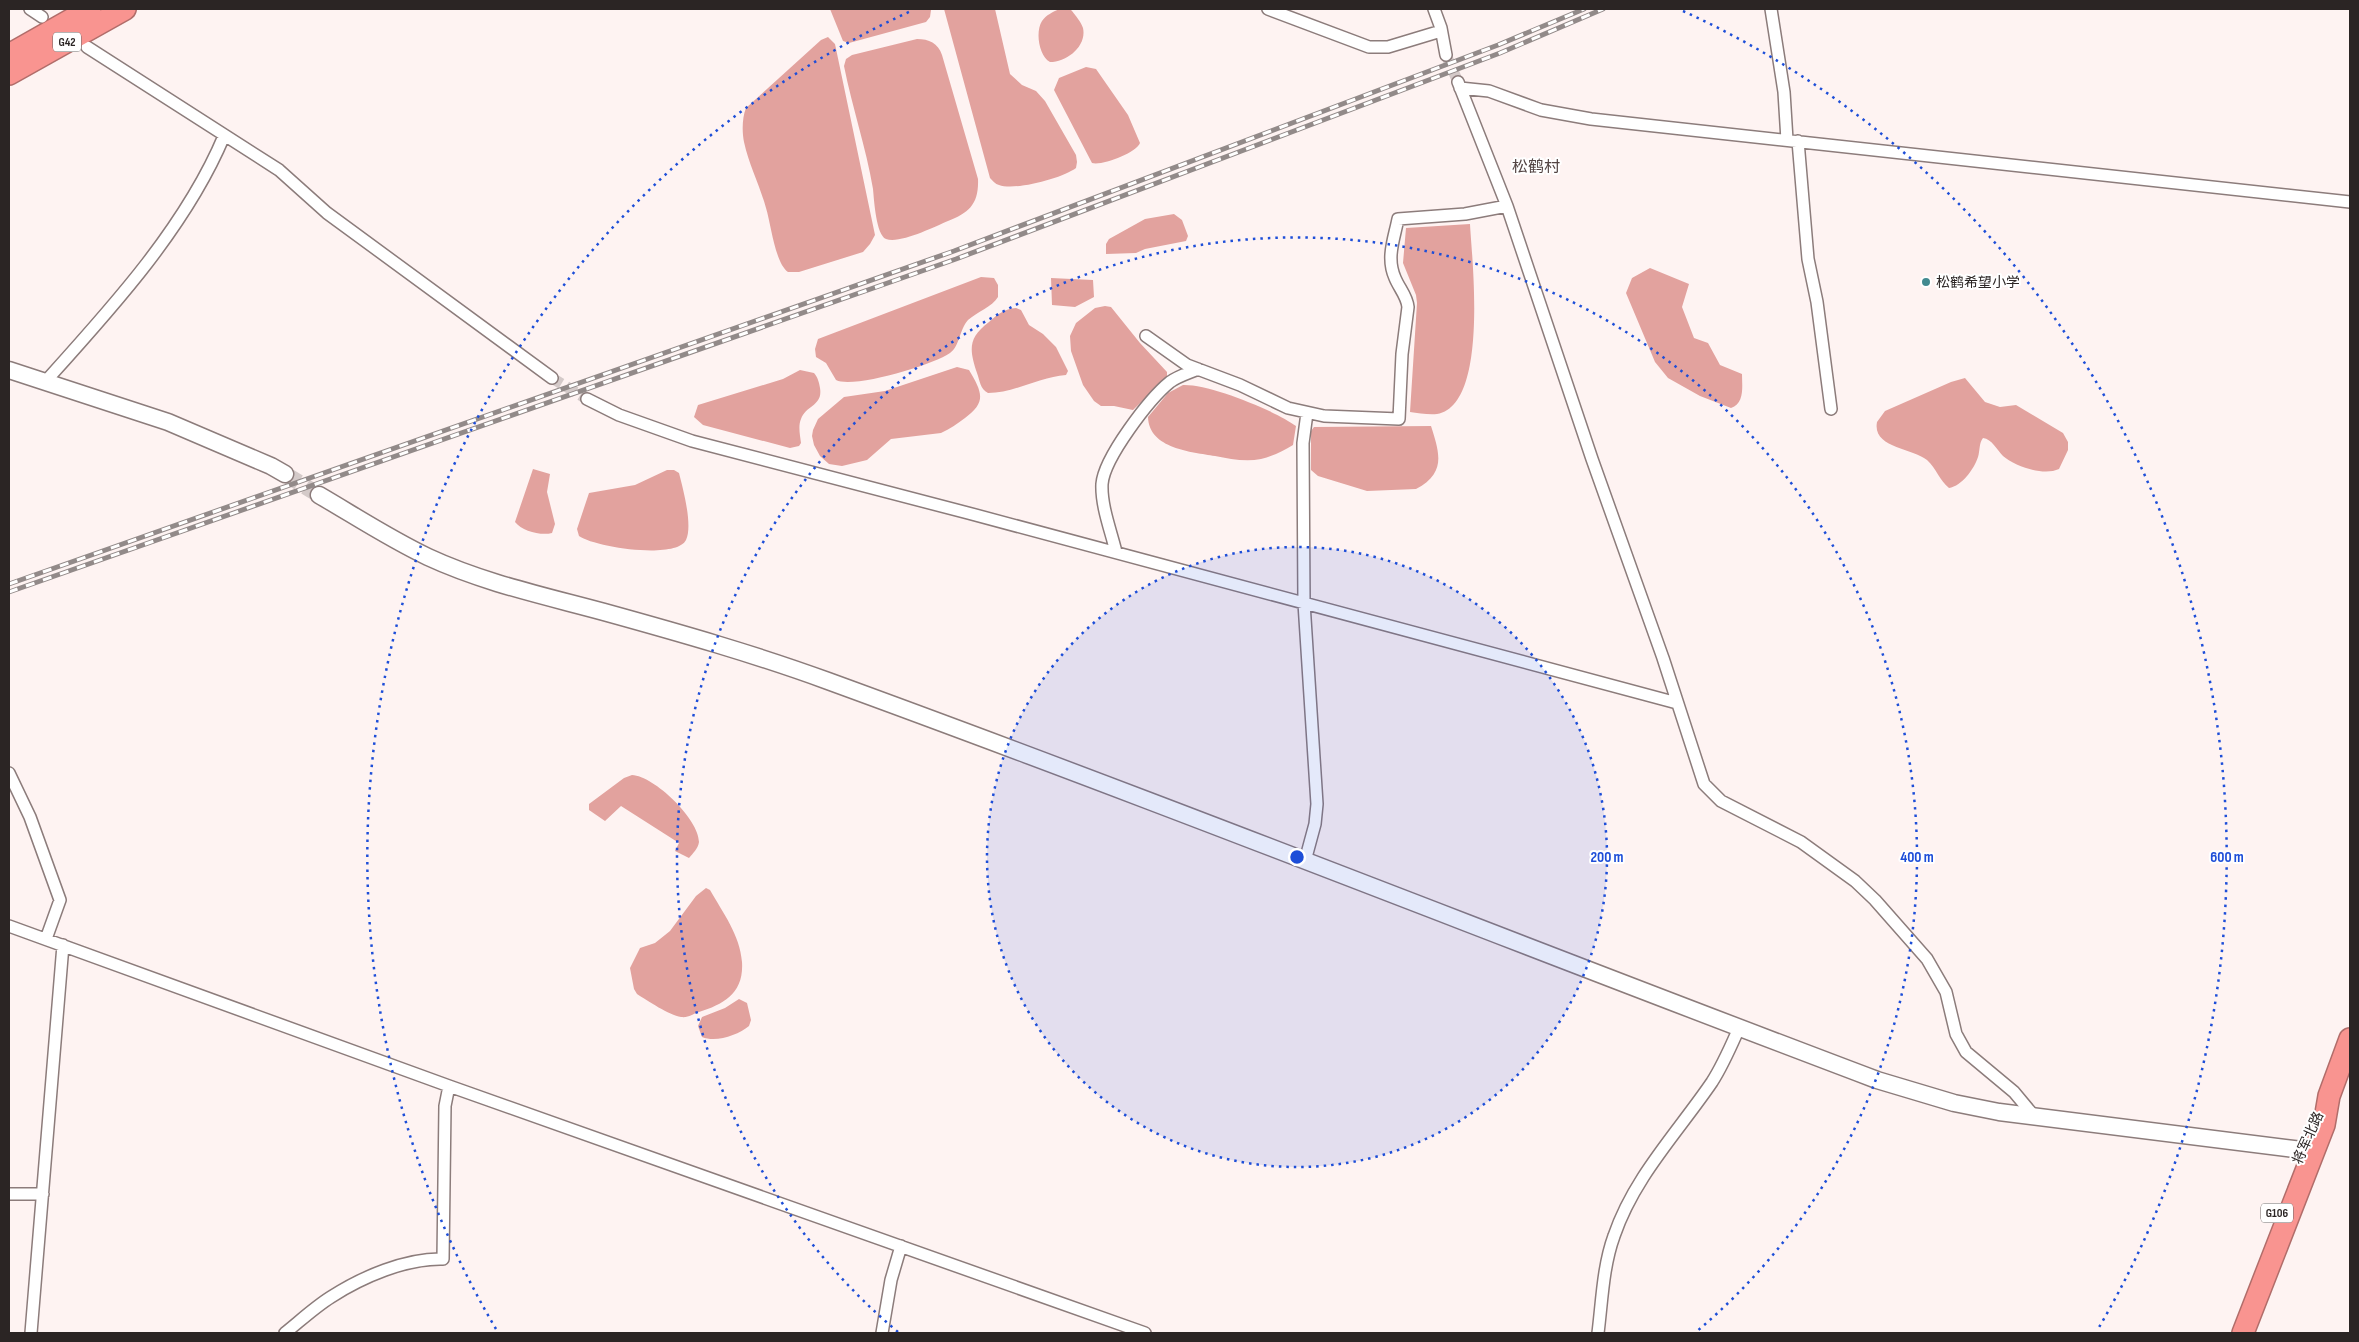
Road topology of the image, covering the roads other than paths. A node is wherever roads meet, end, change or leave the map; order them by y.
1 (30, 9) edge
2 (90, 9) edge
3 (124, 9) edge
4 (1268, 9) edge
5 (1434, 9) edge
6 (1771, 9) edge
7 (42, 17) dead end
8 (1441, 31) junction
9 (87, 48) dead end
10 (9, 55) edge
11 (1446, 55) tunnel mouth
12 (9, 74) edge
13 (224, 136) junction
14 (1793, 141) junction
15 (2350, 202) edge
16 (1507, 206) junction
17 (1146, 336) dead end
18 (1198, 369) junction
19 (9, 370) edge
20 (552, 378) tunnel mouth
21 (45, 382) junction
22 (587, 399) tunnel mouth
23 (1831, 409) dead end
24 (1307, 413) junction
25 (285, 474) tunnel mouth
26 (319, 495) tunnel mouth
27 (1116, 552) junction
28 (1304, 603) junction
29 (1676, 703) junction
30 (9, 773) edge
31 (1305, 861) junction
32 (9, 926) edge
33 (46, 939) junction
34 (63, 945) junction
35 (1740, 1028) junction
36 (2350, 1039) edge
37 (449, 1086) junction
38 (2329, 1096) junction
39 (2034, 1116) junction
40 (2302, 1150) junction
41 (9, 1194) edge
42 (43, 1194) junction
43 (901, 1246) junction
44 (31, 1333) edge
45 (285, 1333) edge
46 (882, 1333) edge
47 (1145, 1333) edge
48 (1598, 1333) edge
49 (2231, 1333) edge
50 (2243, 1333) edge

1 - 7 street
2 - 10 highway, G42
3 - 12 highway, G42
4 - 8 street
5 - 8 street
6 - 14 street
8 - 11 street
9 - 13 street
13 - 20 street
13 - 21 street
14 - 15 street
14 - 16 street
14 - 23 street
16 - 24 street
16 - 29 street
17 - 18 street
18 - 24 street
18 - 27 street
19 - 21 main road
21 - 25 main road
22 - 27 street
24 - 28 street
26 - 31 main road
27 - 28 street
28 - 29 street
28 - 31 street
29 - 39 street
30 - 33 street
31 - 35 main road
32 - 33 street
33 - 34 street
34 - 37 street
34 - 42 street
35 - 39 main road
35 - 48 street
36 - 38 highway, G106
37 - 43 street
37 - 45 street
38 - 40 highway, 将军北路 / G106
38 - 50 highway, 将军北路 / G106
39 - 40 main road
40 - 49 highway, 将军北路 / G106
41 - 42 street
42 - 44 street
43 - 46 street
43 - 47 street

